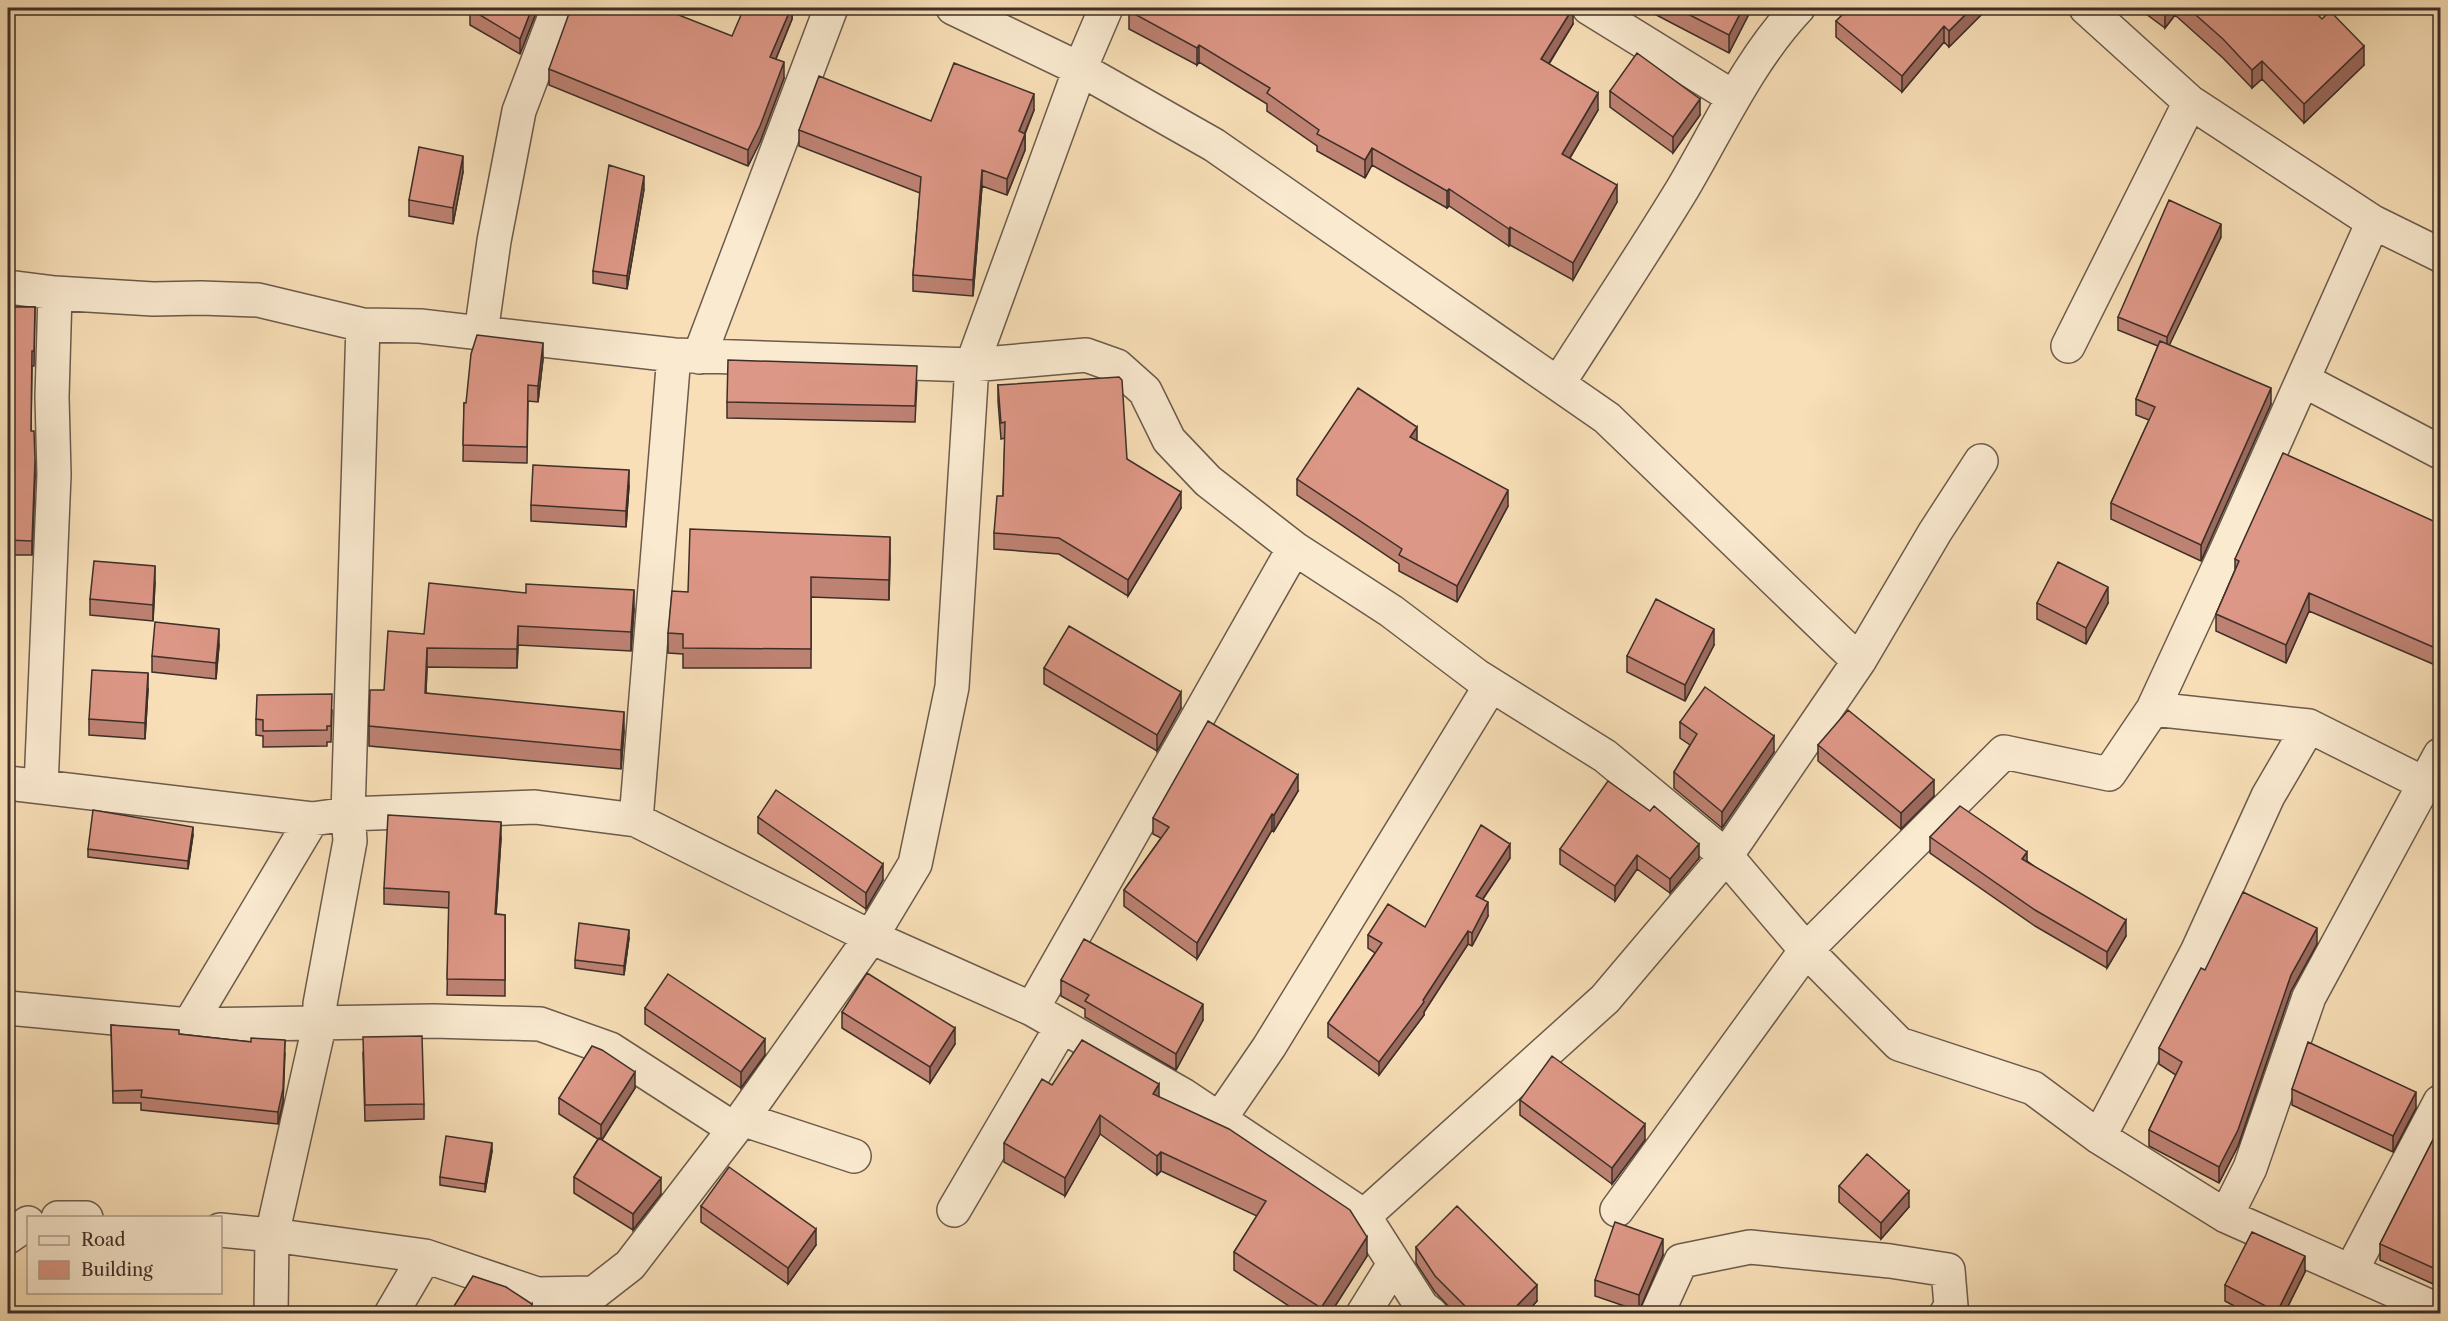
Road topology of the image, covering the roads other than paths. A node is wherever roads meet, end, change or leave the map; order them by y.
1 (558, 8) edge
2 (831, 8) edge
3 (953, 8) edge
4 (1106, 8) edge
5 (1589, 8) edge
6 (1798, 8) edge
7 (2086, 8) edge
8 (1080, 69) junction
9 (1733, 97) junction
10 (2190, 102) junction
11 (2373, 222) junction
12 (2440, 255) edge
13 (8, 287) edge
14 (55, 294) junction
15 (363, 325) junction
16 (481, 333) junction
17 (2068, 346) dead end
18 (686, 356) junction
19 (972, 365) junction
20 (2303, 380) junction
21 (1558, 384) junction
22 (2440, 452) edge
23 (1981, 461) dead end
24 (1294, 548) junction
25 (1859, 661) junction
26 (1491, 685) junction
27 (2153, 709) junction
28 (2309, 726) junction
29 (2440, 755) edge
30 (8, 783) edge
31 (2425, 784) junction
32 (41, 787) junction
33 (348, 814) junction
34 (312, 819) junction
35 (636, 820) junction
36 (1726, 856) junction
37 (872, 937) junction
38 (1806, 950) junction
39 (8, 1008) edge
40 (1032, 1009) junction
41 (320, 1022) junction
42 (189, 1025) junction
43 (1062, 1026) junction
44 (2440, 1102) edge
45 (1219, 1120) junction
46 (738, 1124) junction
47 (2099, 1137) junction
48 (854, 1156) dead end
49 (954, 1210) dead end
50 (1617, 1210) dead end
51 (1364, 1216) junction
52 (2226, 1216) junction
53 (27, 1224) edge
54 (222, 1230) edge
55 (272, 1235) junction
56 (8, 1237) edge
57 (425, 1256) junction
58 (1394, 1264) junction
59 (2352, 1271) junction
60 (2440, 1311) edge
61 (270, 1314) edge
62 (391, 1314) edge
63 (1363, 1314) edge
64 (1431, 1314) edge
65 (1657, 1314) edge
66 (1946, 1314) edge

1 - 16 street
2 - 18 street
3 - 8 street
4 - 8 street
5 - 9 street
6 - 9 street
7 - 10 street
8 - 19 street
8 - 21 street
9 - 21 street
10 - 11 street
10 - 17 street
11 - 12 street
11 - 20 street
13 - 14 street
14 - 15 street
14 - 32 street
15 - 16 street
15 - 33 street
16 - 18 street
18 - 19 street
18 - 35 street
19 - 24 street
19 - 37 street
20 - 22 street
20 - 27 street
21 - 25 street
23 - 25 street
24 - 26 street
24 - 40 street
25 - 36 street
26 - 36 street
26 - 45 street
27 - 28 street
27 - 38 street
28 - 31 street
28 - 47 street
29 - 31 street
30 - 32 street
31 - 52 street
32 - 34 street
33 - 34 street
33 - 35 street
33 - 41 street
34 - 42 street
35 - 37 street
36 - 38 street
36 - 51 street
37 - 40 street
37 - 46 street
38 - 47 street
38 - 50 street
39 - 42 street
40 - 43 street
41 - 42 street
41 - 46 street
41 - 55 street
43 - 45 street
43 - 49 street
44 - 59 street
45 - 51 street
46 - 48 street
46 - 57 street
47 - 52 street
51 - 58 street
52 - 59 street
53 - 56 street
54 - 55 street
55 - 57 street
55 - 61 street
57 - 62 street
58 - 63 street
58 - 64 street
59 - 60 street
65 - 66 street

